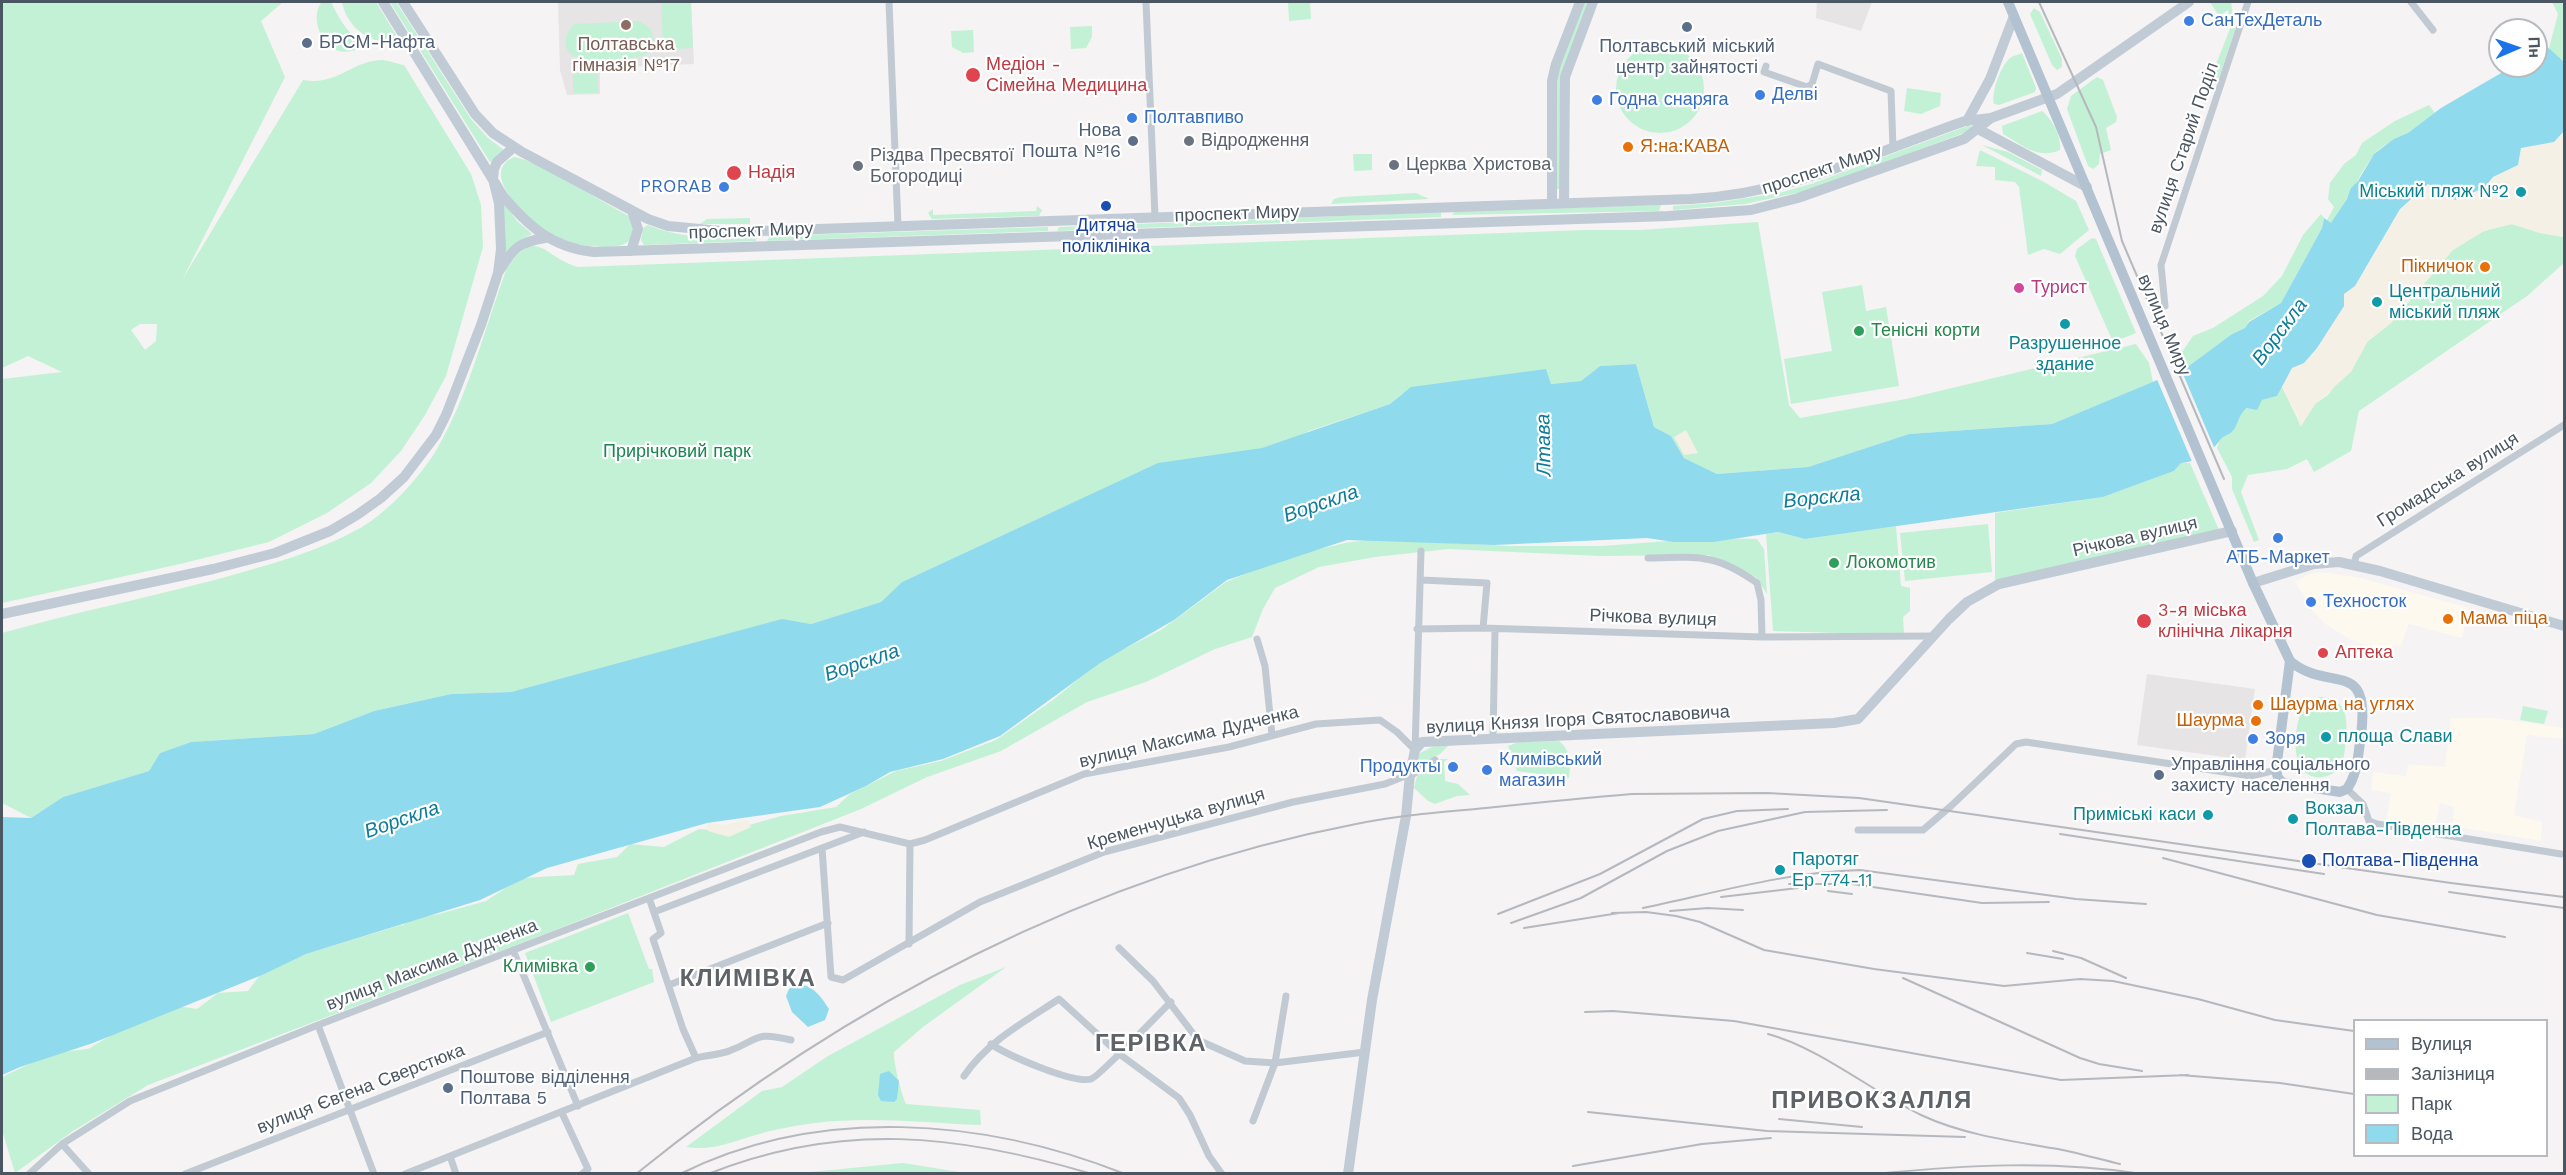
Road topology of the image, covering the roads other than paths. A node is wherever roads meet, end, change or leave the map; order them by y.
1 (383, 2) edge
2 (403, 2) edge
3 (890, 2) edge
4 (1146, 2) edge
5 (1580, 2) edge
6 (1593, 2) edge
7 (2008, 2) edge
8 (2189, 2) edge
9 (2248, 2) edge
10 (2411, 2) edge
11 (2014, 16) junction
12 (2433, 30) dead end
13 (1766, 66) dead end
14 (2049, 98) junction
15 (1991, 118) junction
16 (1967, 121) junction
17 (1978, 129) junction
18 (514, 147) junction
19 (1893, 148) junction
20 (493, 179) junction
21 (2086, 188) junction
22 (1667, 199) junction
23 (1552, 203) junction
24 (1564, 203) junction
25 (1448, 207) junction
26 (632, 211) junction
27 (1668, 216) junction
28 (1155, 217) junction
29 (1052, 221) junction
30 (1448, 222) junction
31 (898, 226) junction
32 (762, 231) junction
33 (1052, 236) junction
34 (545, 238) junction
35 (762, 247) junction
36 (632, 251) junction
37 (498, 273) junction
38 (2165, 306) dead end
39 (2565, 425) edge
40 (2232, 531) junction
41 (1421, 551) dead end
42 (1648, 558) dead end
43 (2354, 565) junction
44 (1421, 580) junction
45 (2253, 583) junction
46 (2, 614) edge
47 (1949, 619) joint
48 (2565, 626) edge
49 (1483, 628) junction
50 (1495, 629) junction
51 (1417, 630) junction
52 (1934, 636) junction
53 (1762, 637) junction
54 (1257, 639) dead end
55 (2290, 662) junction
56 (1272, 735) junction
57 (1493, 739) junction
58 (1415, 750) junction
59 (1435, 760) dead end
60 (2276, 770) junction
61 (1410, 775) junction
62 (2347, 789) junction
63 (1858, 830) dead end
64 (864, 832) junction
65 (910, 844) junction
66 (822, 848) junction
67 (2561, 854) dead end
68 (649, 898) junction
69 (654, 912) junction
70 (828, 923) junction
71 (909, 944) junction
72 (1119, 948) dead end
73 (513, 950) junction
74 (669, 985) junction
75 (1286, 996) dead end
76 (1171, 1002) junction
77 (318, 1025) junction
78 (548, 1032) junction
79 (791, 1040) dead end
80 (991, 1044) junction
81 (1118, 1053) junction
82 (1365, 1053) junction
83 (696, 1058) junction
84 (1275, 1062) junction
85 (964, 1076) dead end
86 (578, 1106) junction
87 (349, 1109) junction
88 (562, 1113) junction
89 (1253, 1120) dead end
90 (62, 1144) junction
91 (450, 1156) junction
92 (29, 1173) edge
93 (89, 1173) edge
94 (185, 1173) edge
95 (374, 1173) edge
96 (405, 1173) edge
97 (456, 1173) edge
98 (582, 1173) edge
99 (1222, 1173) edge
100 (1348, 1173) edge

1 - 20 main road, проспект Миру
2 - 18 main road, проспект Миру
3 - 31 street
4 - 28 street
5 - 23 main road
6 - 24 main road
7 - 11 main road, вулиця Миру
8 - 14 main road, проспект Миру
9 - 38 street, вулиця Старий Поділ
10 - 12 street
11 - 14 main road, вулиця Миру
11 - 16 main road
13 - 19 street
14 - 15 main road, проспект Миру
14 - 21 main road, вулиця Миру
15 - 16 main road, проспект Миру
15 - 17 main road, проспект Миру
16 - 19 main road, проспект Миру
17 - 21 main road
17 - 27 main road, проспект Миру
18 - 20 main road
18 - 26 main road, проспект Миру
19 - 22 main road, проспект Миру
20 - 34 main road, проспект Миру
20 - 37 main road
21 - 40 main road, вулиця Миру
22 - 24 main road, проспект Миру
22 - 27 main road
23 - 24 main road, проспект Миру
23 - 25 main road, проспект Миру
25 - 28 main road, проспект Миру
25 - 30 main road
26 - 32 main road, проспект Миру
26 - 36 main road
27 - 30 main road, проспект Миру
28 - 29 main road, проспект Миру
29 - 31 main road, проспект Миру
29 - 33 main road
30 - 33 main road, проспект Миру
31 - 32 main road, проспект Миру
32 - 35 main road
33 - 35 main road, проспект Миру
34 - 36 main road, проспект Миру
34 - 37 main road
35 - 36 main road, проспект Миру
37 - 46 main road
39 - 43 street, Громадська вулиця
40 - 45 main road, вулиця Миру
40 - 47 main road, Річкова вулиця
41 - 44 street
42 - 53 street
43 - 45 main road
43 - 48 main road
44 - 49 street
44 - 51 street
45 - 55 main road, вулиця Миру
47 - 52 main road, вулиця Князя Ігоря Святославовича
49 - 50 street, Річкова вулиця
49 - 51 street, Річкова вулиця
50 - 53 street, Річкова вулиця
50 - 57 street
51 - 58 street
52 - 53 street, Річкова вулиця
52 - 57 main road, вулиця Князя Ігоря Святославовича
54 - 56 street
55 - 60 main road
55 - 62 main road
56 - 58 street, вулиця Максима Дудченка
56 - 65 street, вулиця Максима Дудченка
57 - 58 main road, вулиця Князя Ігоря Святославовича
58 - 61 main road, вулиця Князя Ігоря Святославовича
59 - 61 street, Кременчуцька вулиця
60 - 62 main road
60 - 63 street
61 - 71 street, Кременчуцька вулиця
61 - 82 main road, вулиця Князя Ігоря Святославовича
62 - 67 street
64 - 65 street, вулиця Максима Дудченка
64 - 66 street
64 - 68 street, вулиця Максима Дудченка
65 - 71 street
66 - 69 street
66 - 70 street
68 - 69 street
68 - 73 street, вулиця Максима Дудченка
69 - 74 street
70 - 71 street, Кременчуцька вулиця
70 - 74 street
72 - 76 street
73 - 77 street, вулиця Максима Дудченка
73 - 78 street
74 - 83 street
75 - 84 street
76 - 81 street
76 - 84 street
77 - 87 street
77 - 90 street, вулиця Максима Дудченка
78 - 86 street
78 - 87 street, вулиця Євгена Сверстюка
79 - 83 street
80 - 81 street
80 - 81 street
80 - 85 street
81 - 99 street
82 - 84 street
82 - 100 main road, вулиця Князя Ігоря Святославовича
83 - 86 street
84 - 89 street
86 - 88 street
87 - 94 street, вулиця Євгена Сверстюка
87 - 95 street
88 - 91 street
88 - 98 street
90 - 92 street, вулиця Максима Дудченка
90 - 93 street
91 - 96 street
91 - 97 street

